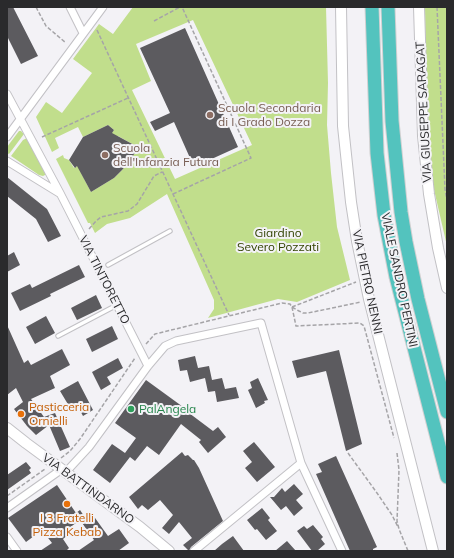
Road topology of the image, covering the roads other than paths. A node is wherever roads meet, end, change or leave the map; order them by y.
1 (70, 7) edge
2 (103, 7) edge
3 (340, 7) edge
4 (372, 7) edge
5 (388, 7) edge
6 (419, 7) edge
7 (84, 33) junction
8 (7, 94) edge
9 (20, 119) junction
10 (7, 137) edge
11 (7, 161) edge
12 (60, 193) junction
13 (170, 231) dead end
14 (108, 265) dead end
15 (447, 288) edge
16 (117, 305) junction
17 (58, 336) dead end
18 (148, 366) junction
19 (447, 412) edge
20 (7, 428) edge
21 (301, 463) junction
22 (62, 467) junction
23 (447, 477) edge
24 (7, 508) edge
25 (7, 537) edge
26 (17, 551) edge
27 (169, 551) edge
28 (194, 551) edge
29 (342, 551) edge
30 (433, 551) edge

1 - 7 street
2 - 7 street
3 - 30 street, VIA PIETRO NENNI
4 - 23 highway, VIALE SANDRO PERTINI
5 - 19 highway, VIALE SANDRO PERTINI
6 - 15 street, VIA GIUSEPPE SARAGAT
7 - 9 street
8 - 9 street, VIA TINTORETTO
9 - 10 street
9 - 12 street, VIA TINTORETTO
11 - 12 street
12 - 16 street, VIA TINTORETTO
13 - 14 lane
16 - 17 lane
16 - 18 street, VIA TINTORETTO
18 - 21 street
18 - 22 street
20 - 22 street, VIA BATTINDARNO
21 - 28 street
21 - 29 street
22 - 24 street
22 - 27 street, VIA BATTINDARNO
25 - 26 street

